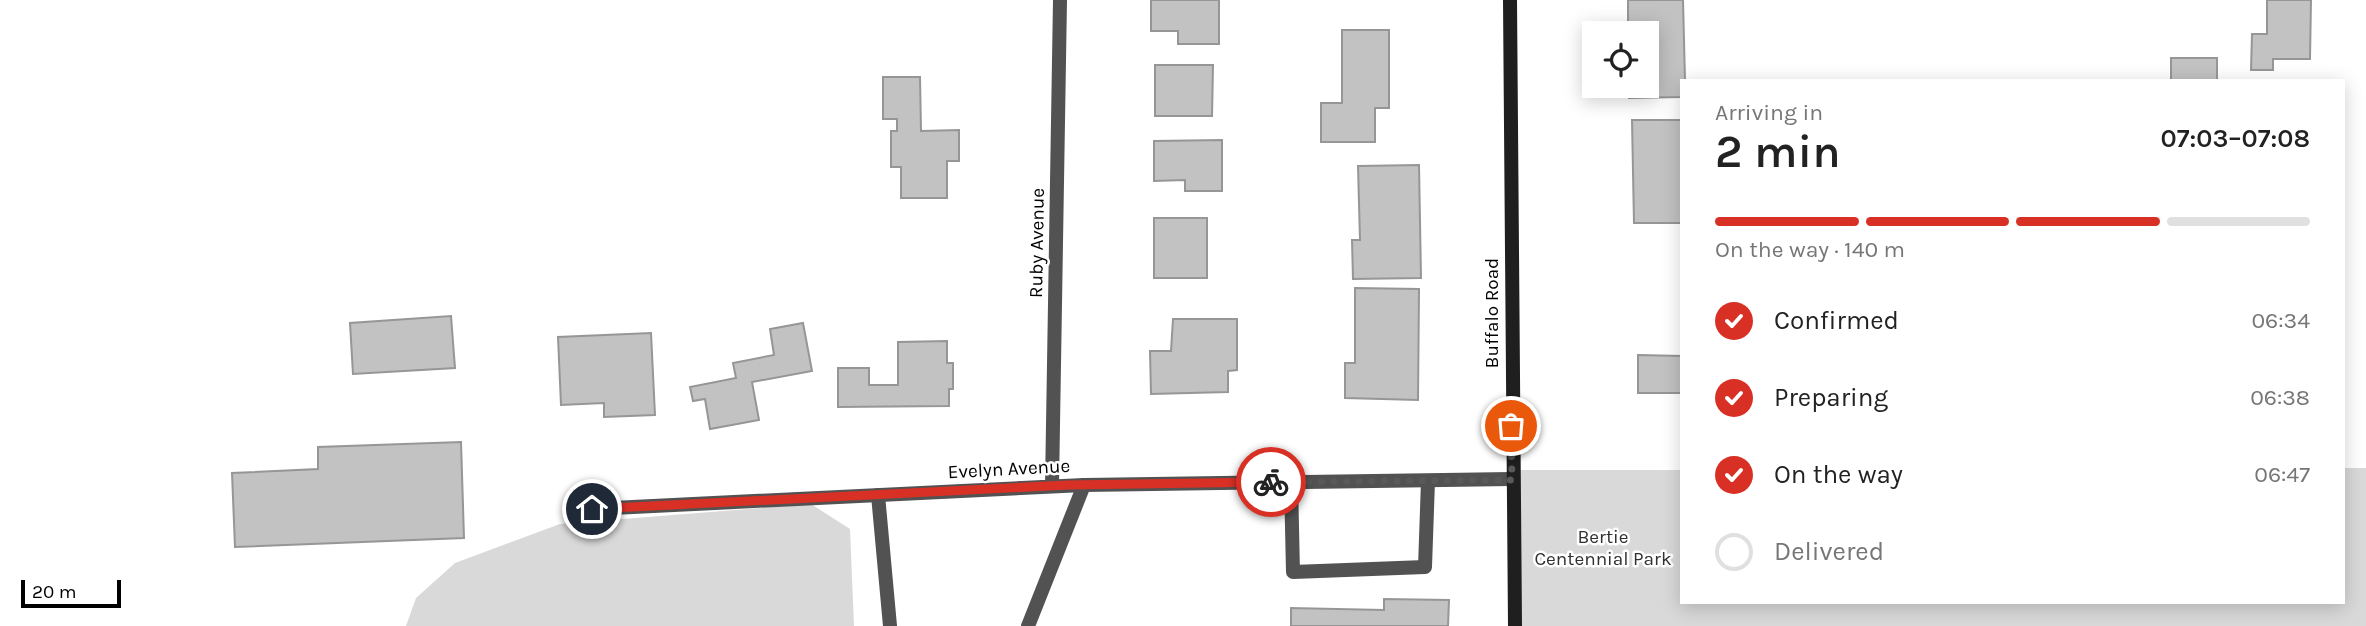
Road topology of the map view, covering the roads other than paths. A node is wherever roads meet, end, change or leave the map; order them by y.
1 (1060, 0) edge
2 (1510, 0) edge
3 (1512, 480) junction
4 (1427, 481) junction
5 (1291, 482) junction
6 (1084, 485) junction
7 (1052, 486) junction
8 (878, 495) junction
9 (592, 509) dead end
10 (890, 626) edge
11 (1028, 626) edge
12 (1515, 626) edge

1 - 7 street, Ruby Avenue
2 - 3 street, Buffalo Road
3 - 4 street, Evelyn Avenue
3 - 12 street, Buffalo Road
4 - 5 street, Evelyn Avenue
4 - 5 street
5 - 6 street, Evelyn Avenue
6 - 7 street, Evelyn Avenue
6 - 11 street
7 - 8 street, Evelyn Avenue
8 - 9 street, Evelyn Avenue
8 - 10 street

